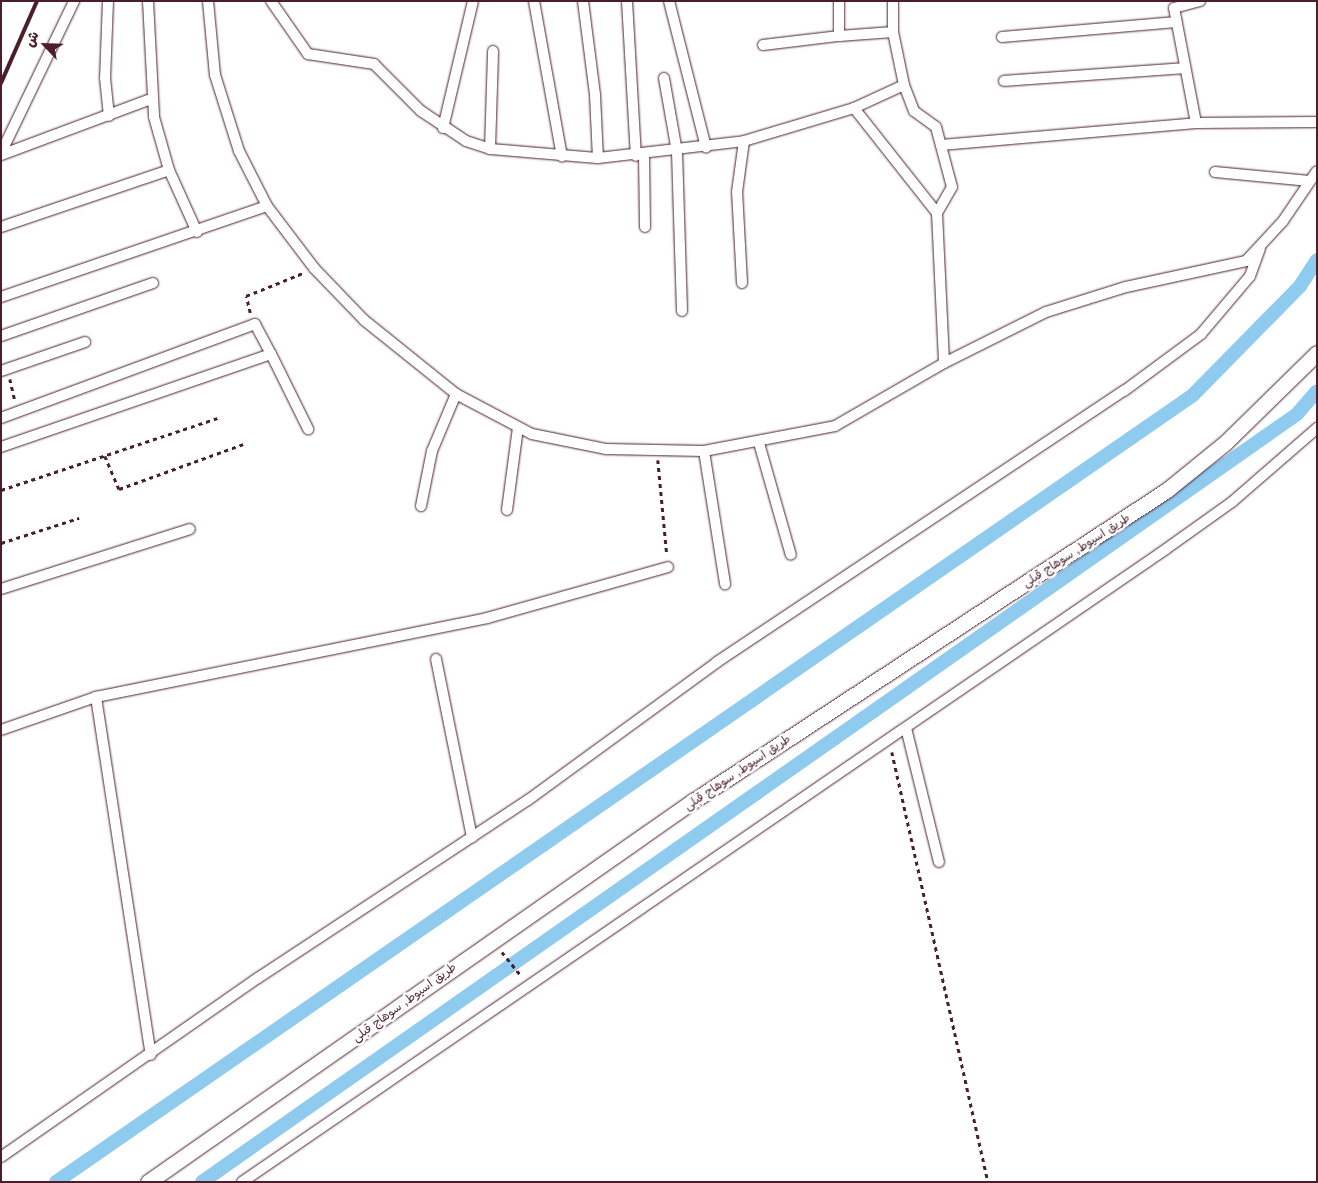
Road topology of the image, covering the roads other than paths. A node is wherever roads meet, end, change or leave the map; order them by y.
1 (74, 1) edge
2 (108, 1) edge
3 (148, 1) edge
4 (208, 1) edge
5 (271, 1) edge
6 (473, 1) edge
7 (534, 1) edge
8 (582, 1) edge
9 (627, 1) edge
10 (669, 1) edge
11 (839, 1) edge
12 (893, 1) edge
13 (1200, 1) edge
14 (1176, 22) junction
15 (893, 32) junction
16 (839, 36) junction
17 (1002, 37) dead end
18 (764, 45) dead end
19 (493, 51) dead end
20 (1186, 68) junction
21 (664, 78) dead end
22 (1004, 81) dead end
23 (904, 84) junction
24 (151, 99) junction
25 (854, 108) junction
26 (109, 116) junction
27 (1317, 122) edge
28 (1196, 123) junction
29 (443, 128) junction
30 (744, 141) junction
31 (941, 145) junction
32 (706, 147) junction
33 (490, 149) junction
34 (677, 152) junction
35 (1, 154) edge
36 (640, 155) junction
37 (562, 156) junction
38 (598, 158) junction
39 (169, 170) junction
40 (1317, 171) edge
41 (1215, 172) dead end
42 (1310, 181) junction
43 (267, 206) junction
44 (937, 214) junction
45 (1, 226) edge
46 (645, 227) dead end
47 (197, 232) junction
48 (1260, 249) junction
49 (153, 283) dead end
50 (742, 283) dead end
51 (1, 296) edge
52 (682, 311) dead end
53 (1, 336) edge
54 (84, 342) dead end
55 (1317, 353) edge
56 (271, 354) junction
57 (944, 363) junction
58 (5, 370) edge
59 (456, 394) junction
60 (1, 418) edge
61 (518, 428) junction
62 (1317, 428) edge
63 (308, 429) dead end
64 (759, 443) junction
65 (1, 446) edge
66 (704, 451) junction
67 (421, 506) dead end
68 (507, 510) dead end
69 (190, 529) dead end
70 (791, 555) dead end
71 (668, 567) road end
72 (725, 584) dead end
73 (1, 589) edge
74 (436, 659) dead end
75 (96, 697) junction
76 (906, 728) junction
77 (1, 730) edge
78 (472, 837) junction
79 (939, 862) dead end
80 (151, 1055) junction
81 (1, 1158) edge
82 (148, 1182) edge
83 (242, 1182) edge

1 - 35 street
2 - 26 street
3 - 24 street
4 - 43 street
5 - 29 street
6 - 29 street
7 - 37 street
8 - 38 street
9 - 36 street
10 - 32 street
11 - 16 street
12 - 15 street
13 - 14 street
14 - 17 street
14 - 20 street
15 - 16 street
15 - 23 street
16 - 18 street
19 - 33 street
20 - 22 street
20 - 28 street
21 - 34 street
23 - 25 street
23 - 31 street
24 - 26 street
24 - 39 street
25 - 30 street
25 - 44 street
26 - 35 street
27 - 28 street
28 - 31 street
29 - 33 street
30 - 32 street
30 - 50 street
31 - 44 street
32 - 34 street
33 - 37 street
34 - 36 street
34 - 52 street
36 - 38 street
36 - 46 street
37 - 38 street
39 - 45 street
39 - 47 street
40 - 42 street
41 - 42 street
42 - 48 street
43 - 47 street
43 - 59 street
44 - 57 street
47 - 51 street
48 - 57 street
48 - 78 street
49 - 53 street
54 - 58 street
55 - 82 main road, طريق اسيوط, سوهاج قبلى
56 - 60 street
56 - 63 street
56 - 65 street
57 - 64 street
59 - 61 street
59 - 67 street
61 - 66 street
61 - 68 street
62 - 76 street
64 - 66 street
64 - 70 street
66 - 72 street
69 - 73 street
71 - 75 street
74 - 78 street
75 - 77 street
75 - 80 street
76 - 79 street
76 - 83 street
78 - 80 street
80 - 81 street

